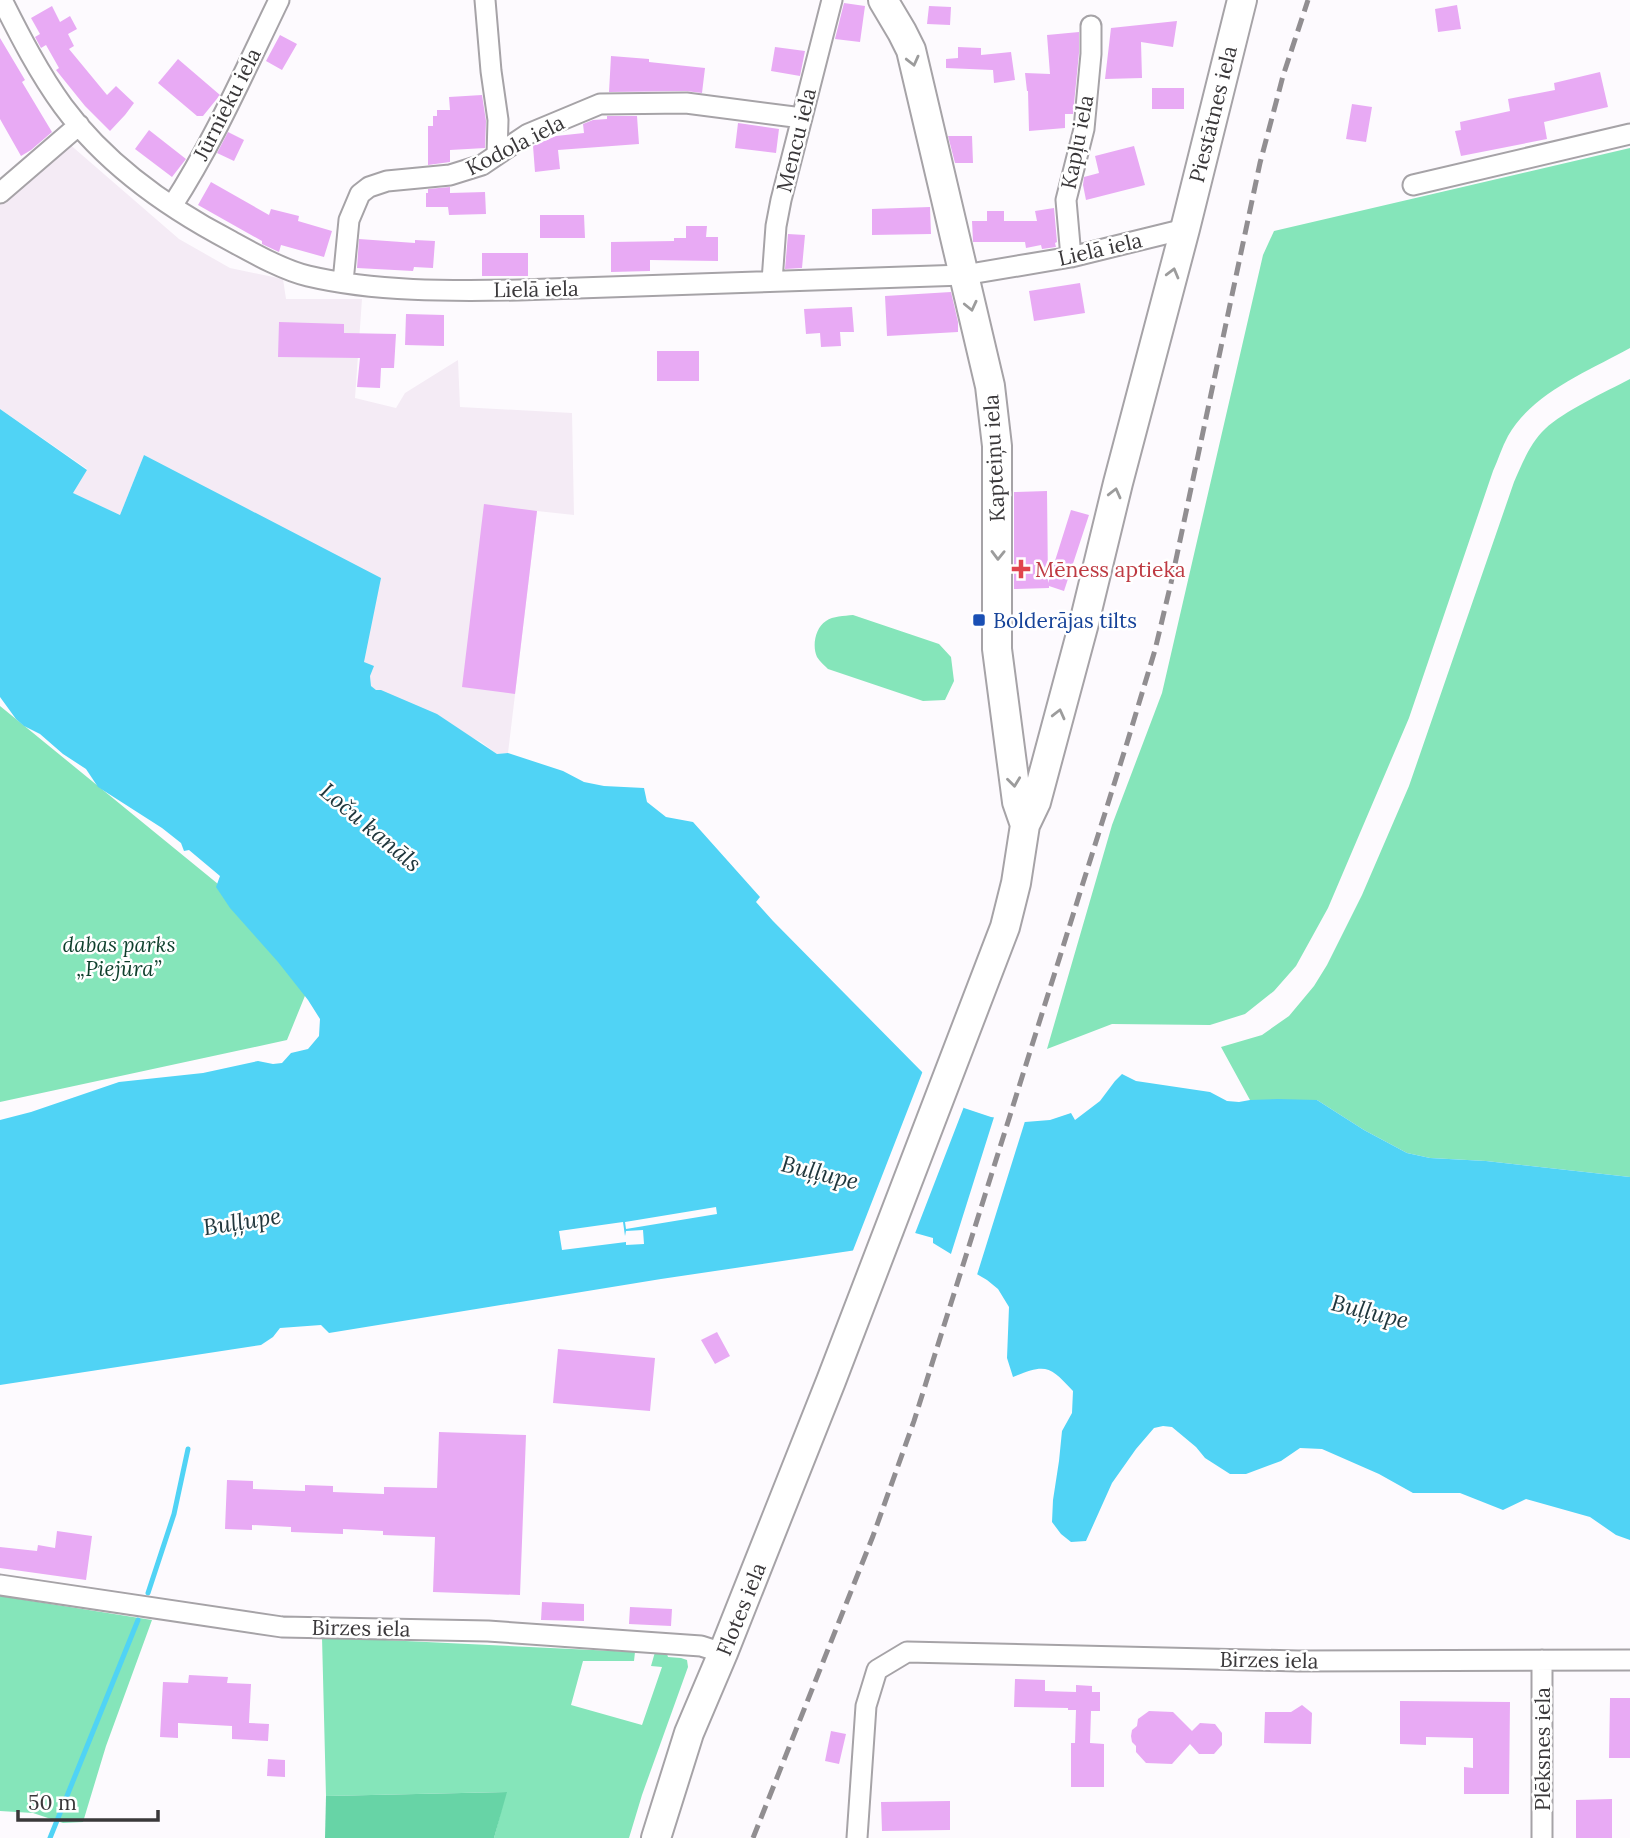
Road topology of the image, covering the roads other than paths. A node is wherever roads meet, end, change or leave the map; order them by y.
1 (2, 0) edge
2 (279, 0) edge
3 (485, 0) edge
4 (832, 0) edge
5 (883, 0) edge
6 (1242, 0) edge
7 (1091, 26) dead end
8 (802, 118) junction
9 (79, 125) junction
10 (1630, 134) edge
11 (497, 155) junction
12 (1413, 184) dead end
13 (0, 193) edge
14 (172, 206) junction
15 (1185, 229) junction
16 (1072, 257) junction
17 (964, 275) junction
18 (343, 282) junction
19 (772, 282) junction
20 (1025, 825) junction
21 (1006, 927) joint
22 (0, 1585) edge
23 (723, 1653) junction
24 (1542, 1660) junction
25 (1630, 1660) edge
26 (656, 1838) edge
27 (857, 1838) edge
28 (1542, 1838) edge

1 - 9 street, Lielā iela
2 - 14 street, Jūrnieku iela
3 - 11 street
4 - 8 street, Mencu iela
5 -> 17 street, Kapteiņu iela
6 - 15 street, Piestātnes iela
7 - 16 street, Kapļu iela
8 - 11 street, Kodola iela
8 - 19 street, Mencu iela
9 - 13 street
9 - 14 street, Lielā iela
10 - 12 street
11 - 18 street, Kodola iela
14 - 18 street, Lielā iela
15 - 16 street, Lielā iela
20 -> 15 street, Piestātnes iela
16 - 17 street, Lielā iela
17 - 19 street, Lielā iela
17 -> 20 street, Kapteiņu iela
18 - 19 street, Lielā iela
20 - 21 street, Kapteiņu iela
21 - 23 street, Flotes iela
22 - 23 street, Birzes iela
23 - 26 street, Flotes iela
24 - 25 street, Birzes iela
24 - 27 street, Birzes iela
24 - 28 street, Plēksnes iela

